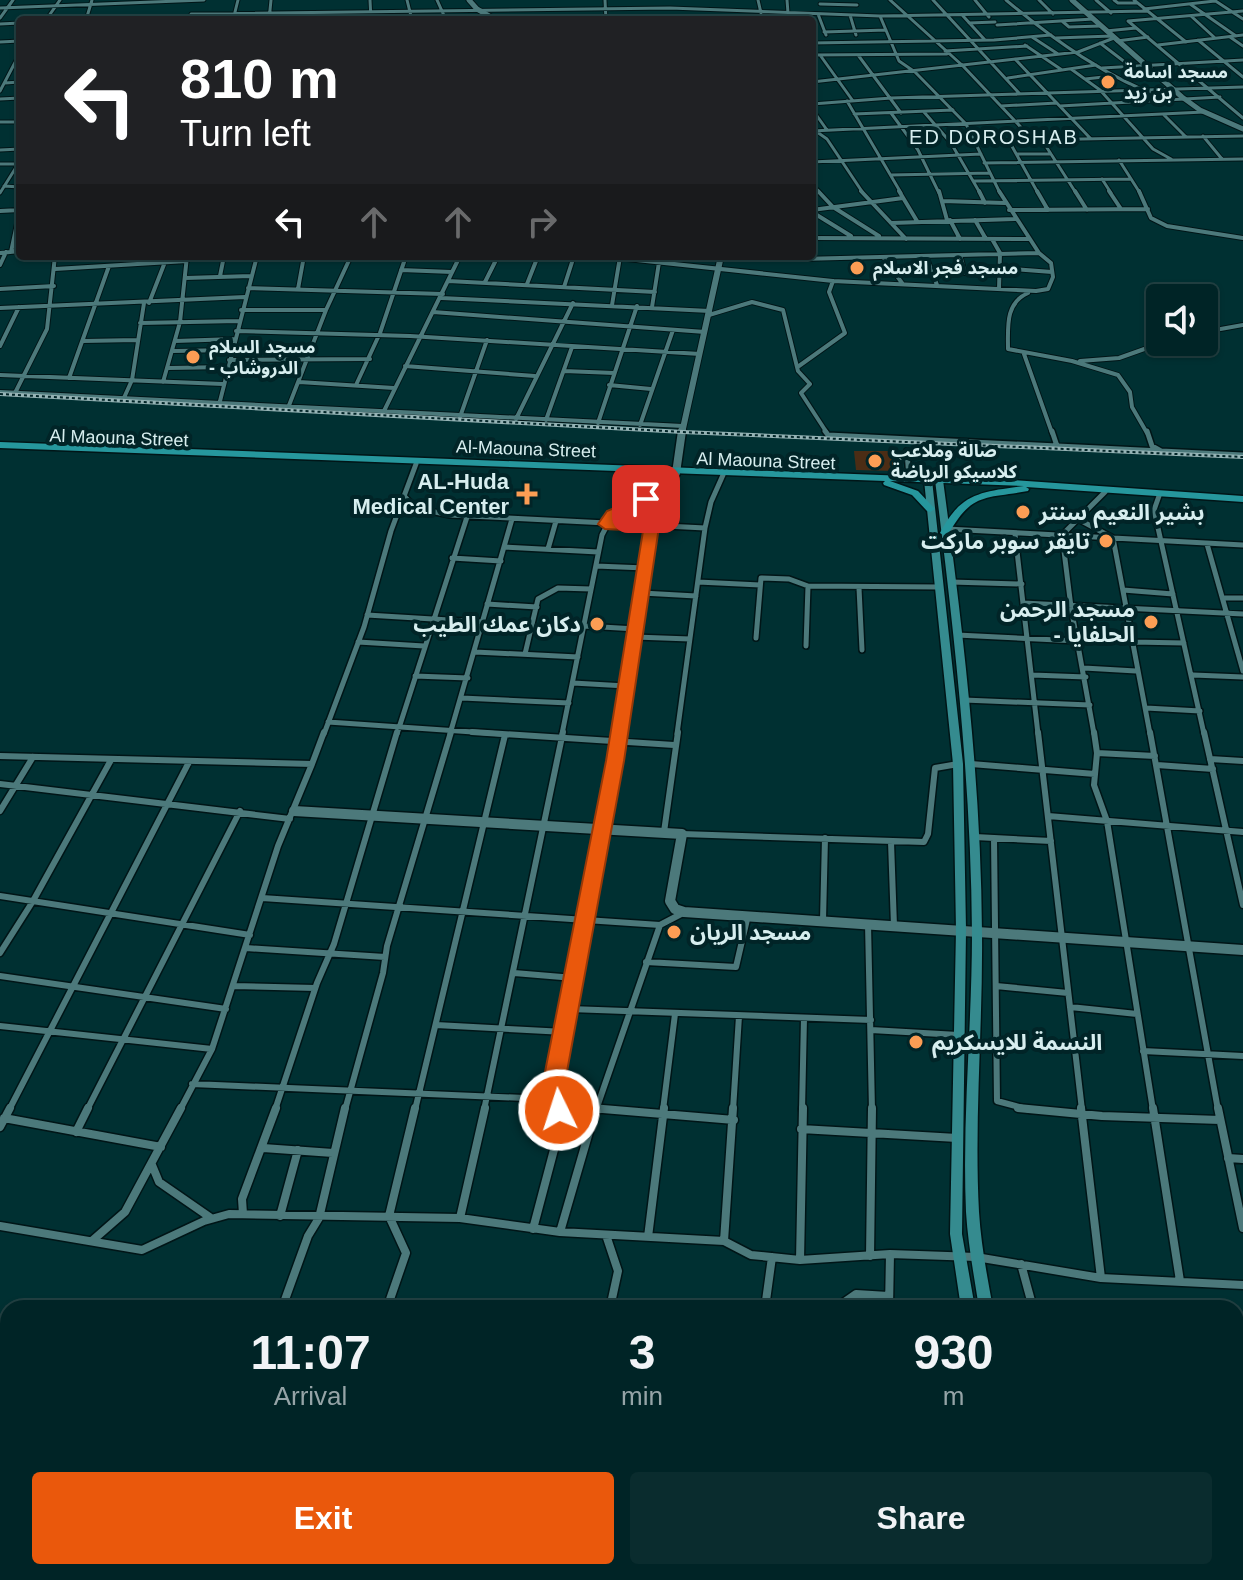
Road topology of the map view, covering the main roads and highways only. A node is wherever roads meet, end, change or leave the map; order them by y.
1 (0, 448) edge
2 (676, 472) junction
3 (882, 481) junction
4 (934, 482) junction
5 (1032, 488) junction
6 (1243, 500) edge
7 (930, 509) junction
8 (946, 532) junction
9 (932, 535) junction
10 (945, 585) junction
11 (967, 1300) edge
12 (984, 1300) edge

1 - 2 highway, Al-Maouna Street
1 - 2 highway, Al Maouna Street
2 - 3 highway, Al Maouna Street
2 - 4 highway, Al-Maouna Street
3 - 4 highway, Al Maouna Street
3 - 7 highway
4 - 5 highway, Al Maouna Street
4 - 6 highway, Al-Maouna Street
4 - 7 main road
4 - 8 main road
5 - 6 highway, Al Maouna Street
5 - 8 highway
7 - 9 main road
8 - 9 main road
8 - 10 main road
9 - 10 main road
10 - 11 main road
10 - 12 main road

